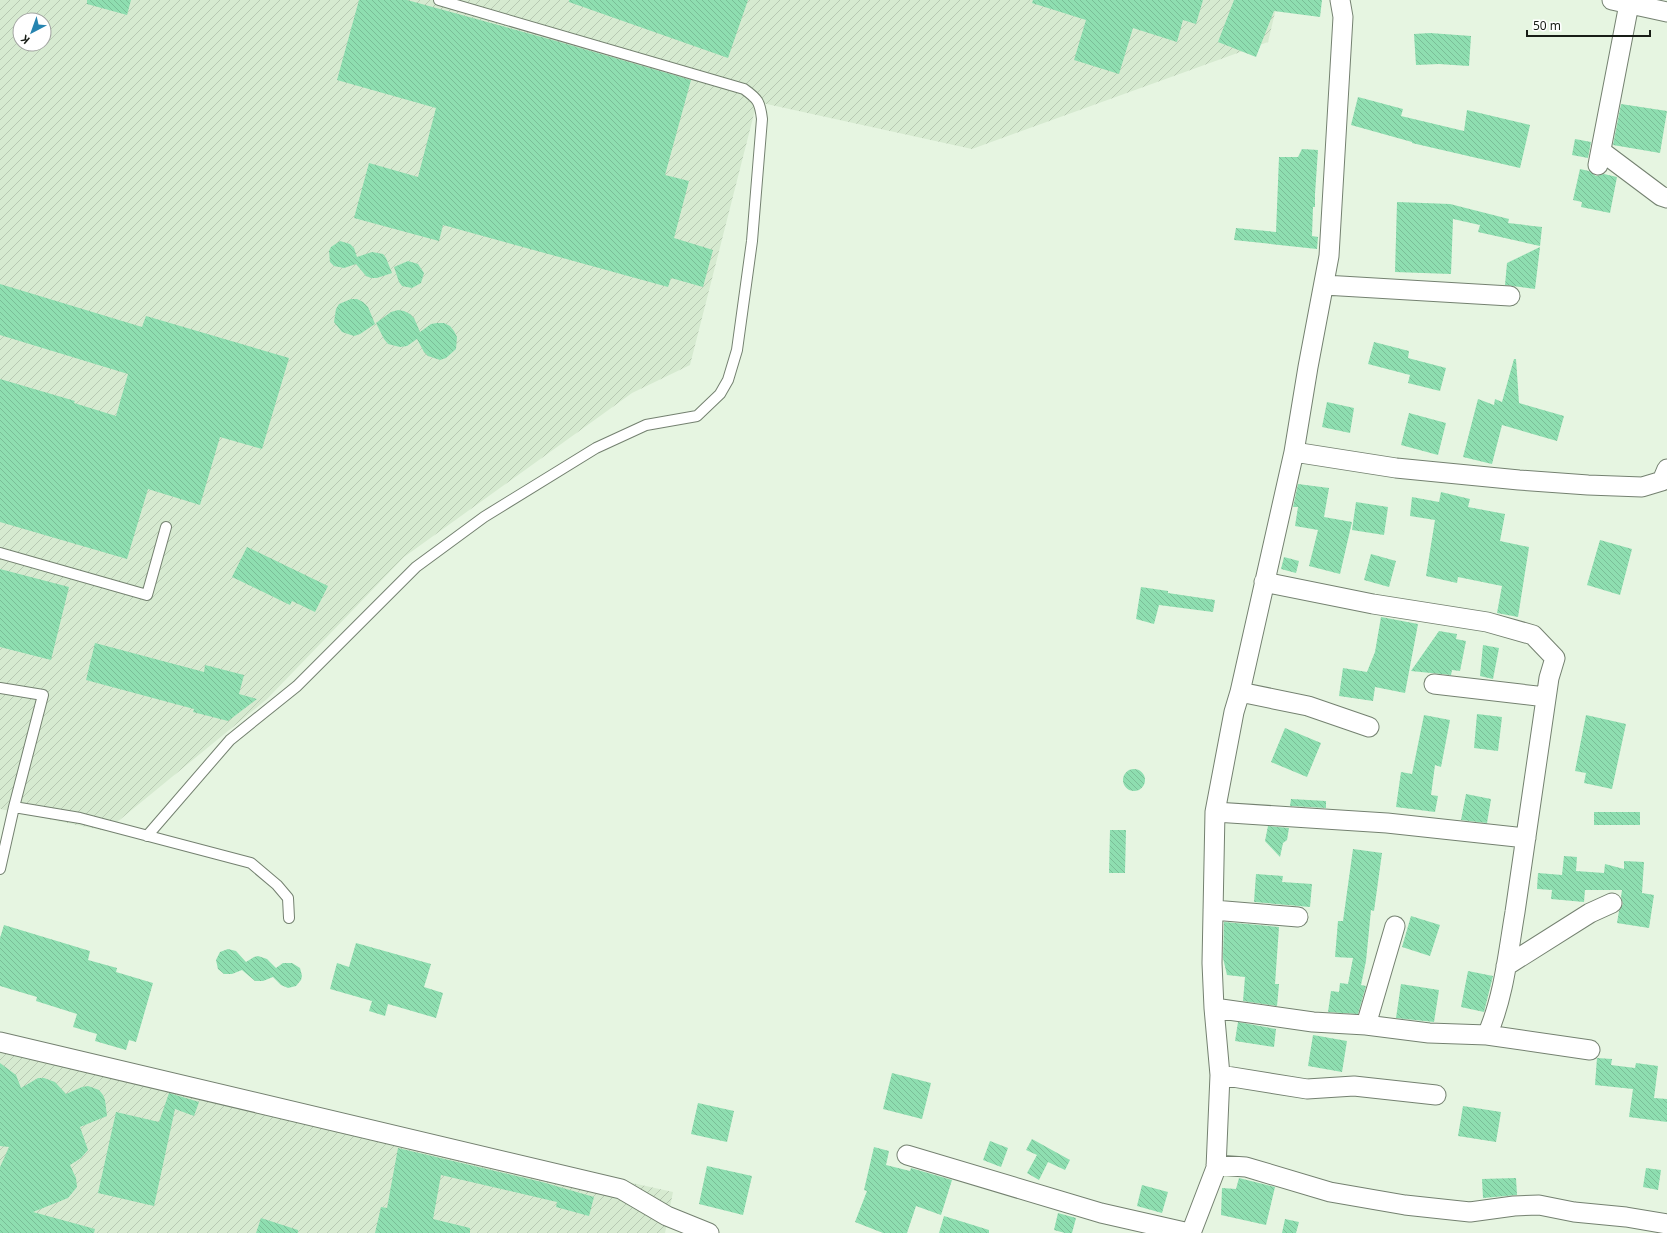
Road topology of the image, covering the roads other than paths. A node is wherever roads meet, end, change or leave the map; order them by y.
1 (439, 0) edge
2 (1340, 0) edge
3 (1620, 2) edge
4 (1667, 12) edge
5 (1667, 198) edge
6 (1324, 285) junction
7 (1510, 296) dead end
8 (1294, 452) junction
9 (1667, 469) edge
10 (166, 527) dead end
11 (0, 554) edge
12 (1264, 582) junction
13 (1434, 684) dead end
14 (0, 688) edge
15 (1240, 692) junction
16 (1546, 697) junction
17 (1369, 727) dead end
18 (14, 807) junction
19 (1215, 812) junction
20 (147, 836) junction
21 (1526, 838) junction
22 (0, 869) edge
23 (1612, 903) dead end
24 (1213, 910) junction
25 (1298, 917) dead end
26 (289, 918) dead end
27 (1395, 926) dead end
28 (1506, 966) junction
29 (1214, 1008) junction
30 (1366, 1025) junction
31 (1487, 1035) junction
32 (0, 1042) edge
33 (1590, 1050) dead end
34 (1220, 1075) junction
35 (1436, 1095) dead end
36 (907, 1155) dead end
37 (1216, 1165) junction
38 (1667, 1224) edge
39 (709, 1233) edge
40 (1190, 1233) edge

1 - 20 lane
2 - 6 street
3 - 4 street
3 - 5 street
6 - 7 street
6 - 8 street
8 - 9 street
8 - 12 street
10 - 11 lane
12 - 15 street
12 - 16 street
13 - 16 street
14 - 18 lane
15 - 17 street
15 - 19 street
16 - 21 street
18 - 20 lane
18 - 22 lane
19 - 21 street
19 - 24 street
20 - 26 lane
21 - 28 street
23 - 28 street
24 - 25 street
24 - 29 street
27 - 30 street
28 - 31 street
29 - 30 street
29 - 34 street
30 - 31 street
31 - 33 street
32 - 39 street
34 - 35 street
34 - 37 street
36 - 40 street
37 - 38 street
37 - 40 street

